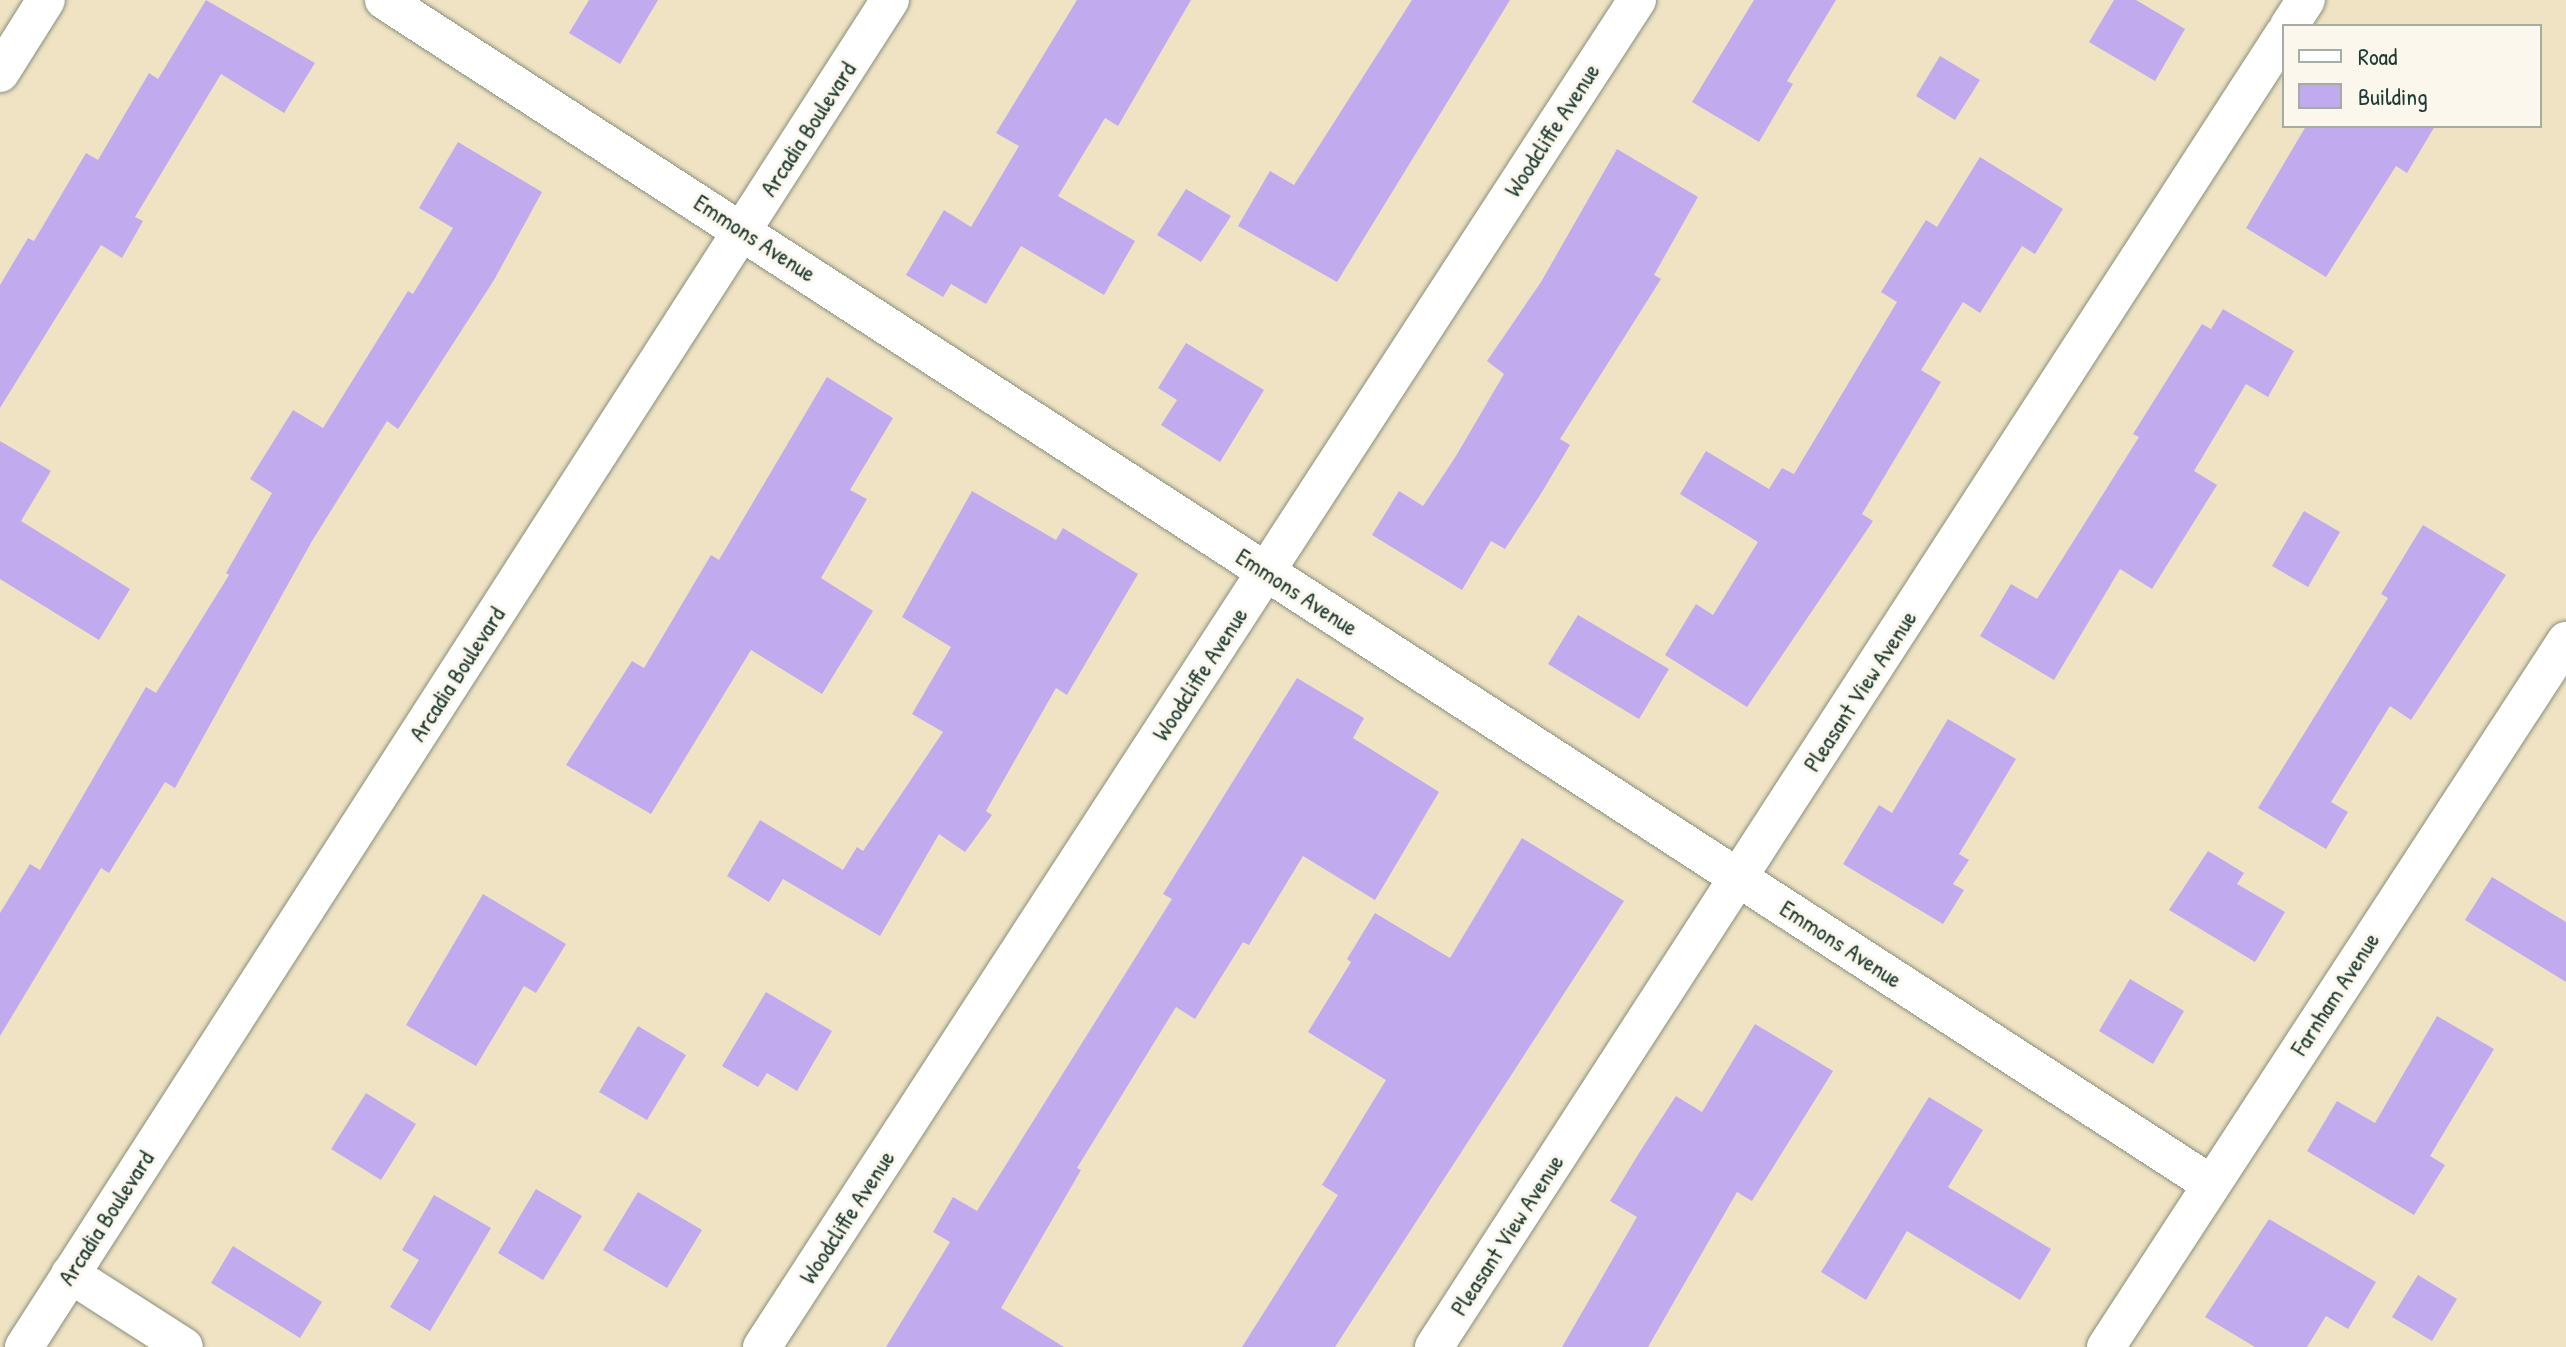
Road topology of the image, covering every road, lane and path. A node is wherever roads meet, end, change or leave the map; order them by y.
1 (46, 0) edge
2 (384, 0) edge
3 (890, 0) edge
4 (1637, 0) edge
5 (2306, 0) edge
6 (2290, 24) edge
7 (2282, 37) edge
8 (0, 73) edge
9 (743, 229) junction
10 (1266, 572) junction
11 (2566, 641) edge
12 (1740, 878) junction
13 (2211, 1184) junction
14 (70, 1274) junction
15 (24, 1347) edge
16 (184, 1347) edge
17 (762, 1347) edge
18 (1434, 1347) edge
19 (2106, 1347) edge

1 - 8 street
2 - 9 street, Emmons Avenue
3 - 9 street, Arcadia Boulevard
4 - 10 street, Woodcliffe Avenue
5 - 6 street
7 - 12 street, Pleasant View Avenue
9 - 10 street, Emmons Avenue
9 - 14 street, Arcadia Boulevard
10 - 12 street, Emmons Avenue
10 - 17 street, Woodcliffe Avenue
11 - 13 street, Farnham Avenue
12 - 13 street, Emmons Avenue
12 - 18 street, Pleasant View Avenue
13 - 19 street, Farnham Avenue
14 - 15 street, Arcadia Boulevard
14 - 16 street

